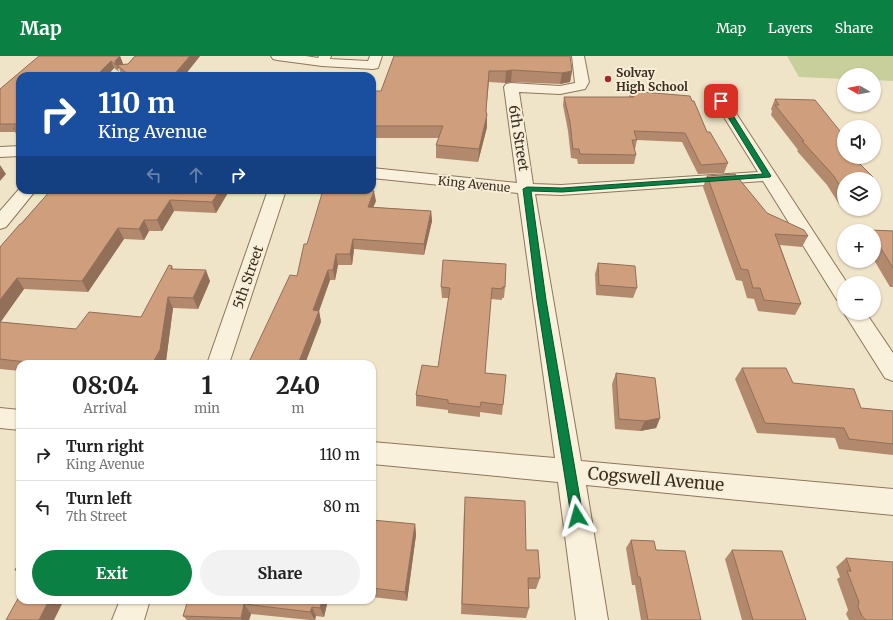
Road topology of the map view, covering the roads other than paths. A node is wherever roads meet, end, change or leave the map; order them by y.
1 (277, 56) edge
2 (376, 56) edge
3 (578, 56) edge
4 (324, 59) edge
5 (721, 101) dead end
6 (16, 151) edge
7 (0, 152) edge
8 (376, 173) edge
9 (767, 176) junction
10 (527, 189) junction
11 (24, 194) edge
12 (276, 194) edge
13 (0, 223) edge
14 (837, 284) edge
15 (860, 320) edge
16 (219, 360) edge
17 (893, 372) edge
18 (0, 418) edge
19 (16, 420) edge
20 (376, 453) edge
21 (570, 471) junction
22 (893, 502) edge
23 (134, 604) edge
24 (128, 620) edge
25 (592, 620) edge

1 - 4 street
2 - 4 street
3 - 10 street, 6th Street
5 - 9 street
6 - 7 street
8 - 10 street, King Avenue
9 - 10 street, King Avenue
9 - 14 street
10 - 21 street, 6th Street
11 - 13 street
12 - 16 street, 5th Street
15 - 17 street
18 - 19 street
20 - 21 street, Cogswell Avenue
21 - 22 street, Cogswell Avenue
21 - 25 street, 6th Street
23 - 24 street

